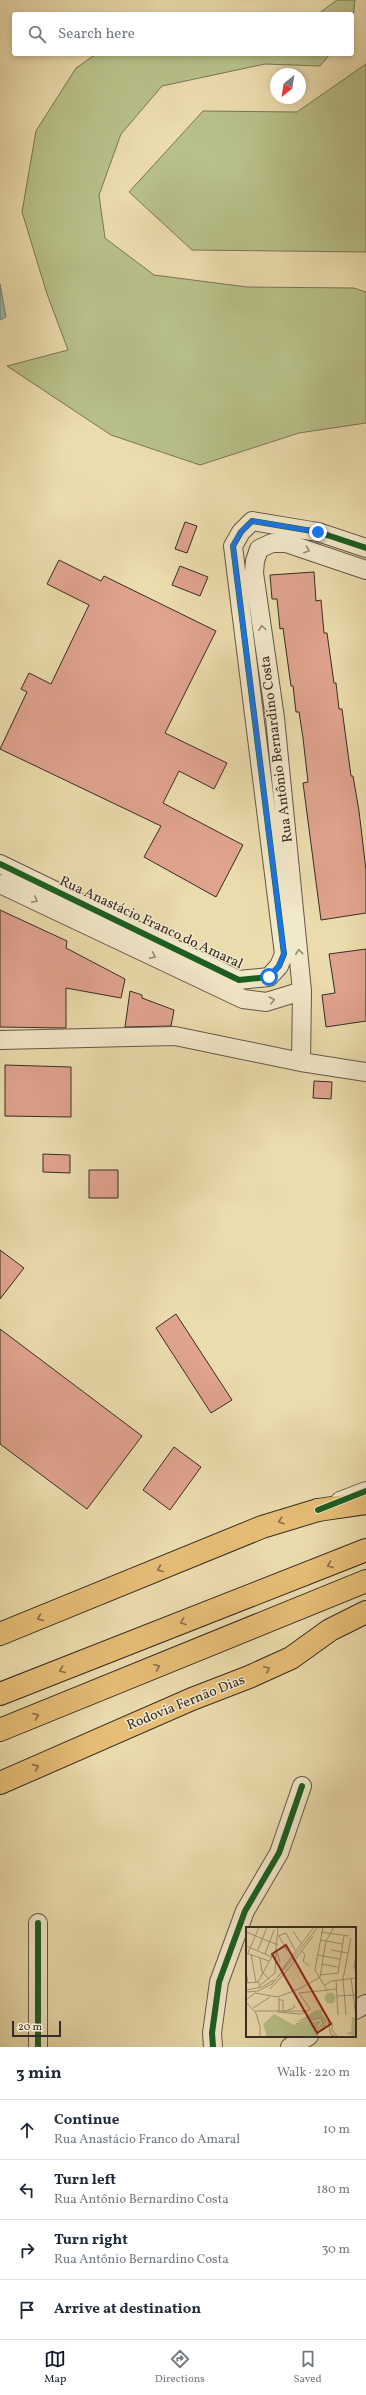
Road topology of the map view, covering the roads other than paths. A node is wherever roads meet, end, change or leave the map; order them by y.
1 (366, 548) edge
2 (366, 570) edge
3 (275, 718) junction
4 (255, 722) junction
5 (0, 864) edge
6 (0, 884) edge
7 (284, 954) joint
8 (302, 990) junction
9 (0, 1040) edge
10 (301, 1062) junction
11 (366, 1072) edge
12 (366, 1491) edge
13 (366, 1503) edge
14 (318, 1510) junction
15 (366, 1550) edge
16 (366, 1581) edge
17 (366, 1594) edge
18 (366, 1612) edge
19 (245, 1632) junction
20 (0, 1634) edge
21 (0, 1694) edge
22 (0, 1730) edge
23 (0, 1783) edge
24 (302, 1786) dead end
25 (38, 1923) dead end
26 (366, 2004) edge
27 (356, 2009) edge
28 (307, 2037) edge
29 (38, 2047) edge
30 (214, 2047) edge
31 (290, 2047) edge

1 - 4 street, Rua Antônio Bernardino Costa
3 -> 2 street, Rua Antônio Bernardino Costa
3 - 4 street
8 -> 3 street, Rua Antônio Bernardino Costa
4 - 7 street, Rua Antônio Bernardino Costa
5 - 7 street, Rua Anastácio Franco do Amaral
6 -> 8 street, Rua Anastácio Franco do Amaral
8 - 10 street, Rua Antônio Bernardino Costa
9 - 10 street
10 - 11 street
12 - 14 street
13 - 14 main road
14 -> 20 main road
15 -> 21 main road
16 - 19 main road
17 - 19 main road
23 -> 18 main road, Rodovia Fernão Dias
22 -> 19 main road
24 - 30 street
25 - 29 street
26 - 27 street
28 - 31 street

